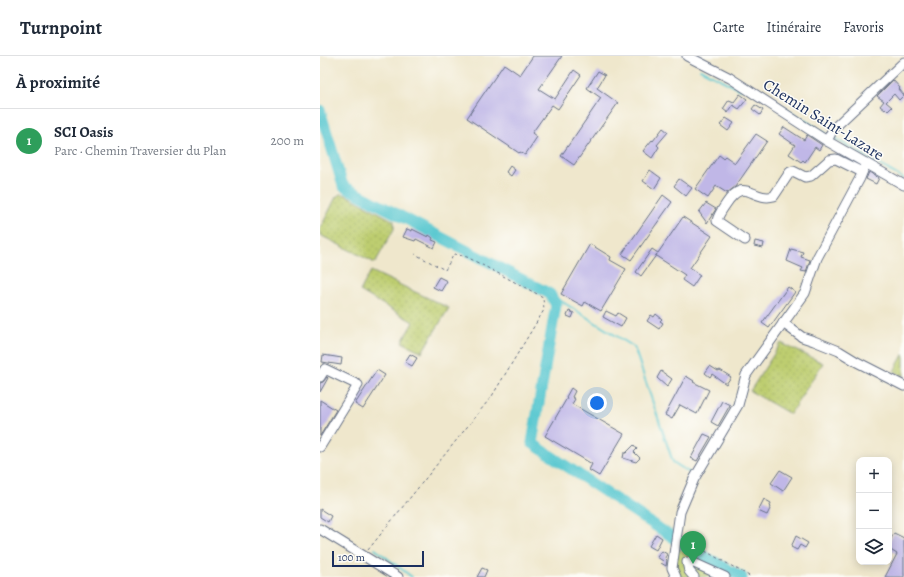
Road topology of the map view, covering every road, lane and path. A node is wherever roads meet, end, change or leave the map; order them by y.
1 (688, 56) edge
2 (904, 62) edge
3 (827, 141) junction
4 (866, 163) junction
5 (862, 172) junction
6 (904, 185) edge
7 (745, 240) dead end
8 (415, 254) dead end
9 (783, 323) junction
10 (320, 377) edge
11 (904, 386) edge
12 (320, 446) edge
13 (320, 529) edge
14 (676, 539) junction
15 (364, 555) junction
16 (398, 577) edge
17 (676, 577) edge
18 (694, 577) edge
19 (724, 577) edge
20 (751, 577) edge

1 - 3 street, Chemin Saint-Lazare
2 - 3 street
3 - 4 street, Chemin Saint-Lazare
4 - 5 street
4 - 6 street, Chemin Saint-Lazare
5 - 7 street
5 - 9 street
8 - 15 path
9 - 11 street
9 - 14 street
10 - 12 street
13 - 15 street
14 - 17 street
14 - 20 path
15 - 16 street
18 - 19 street

